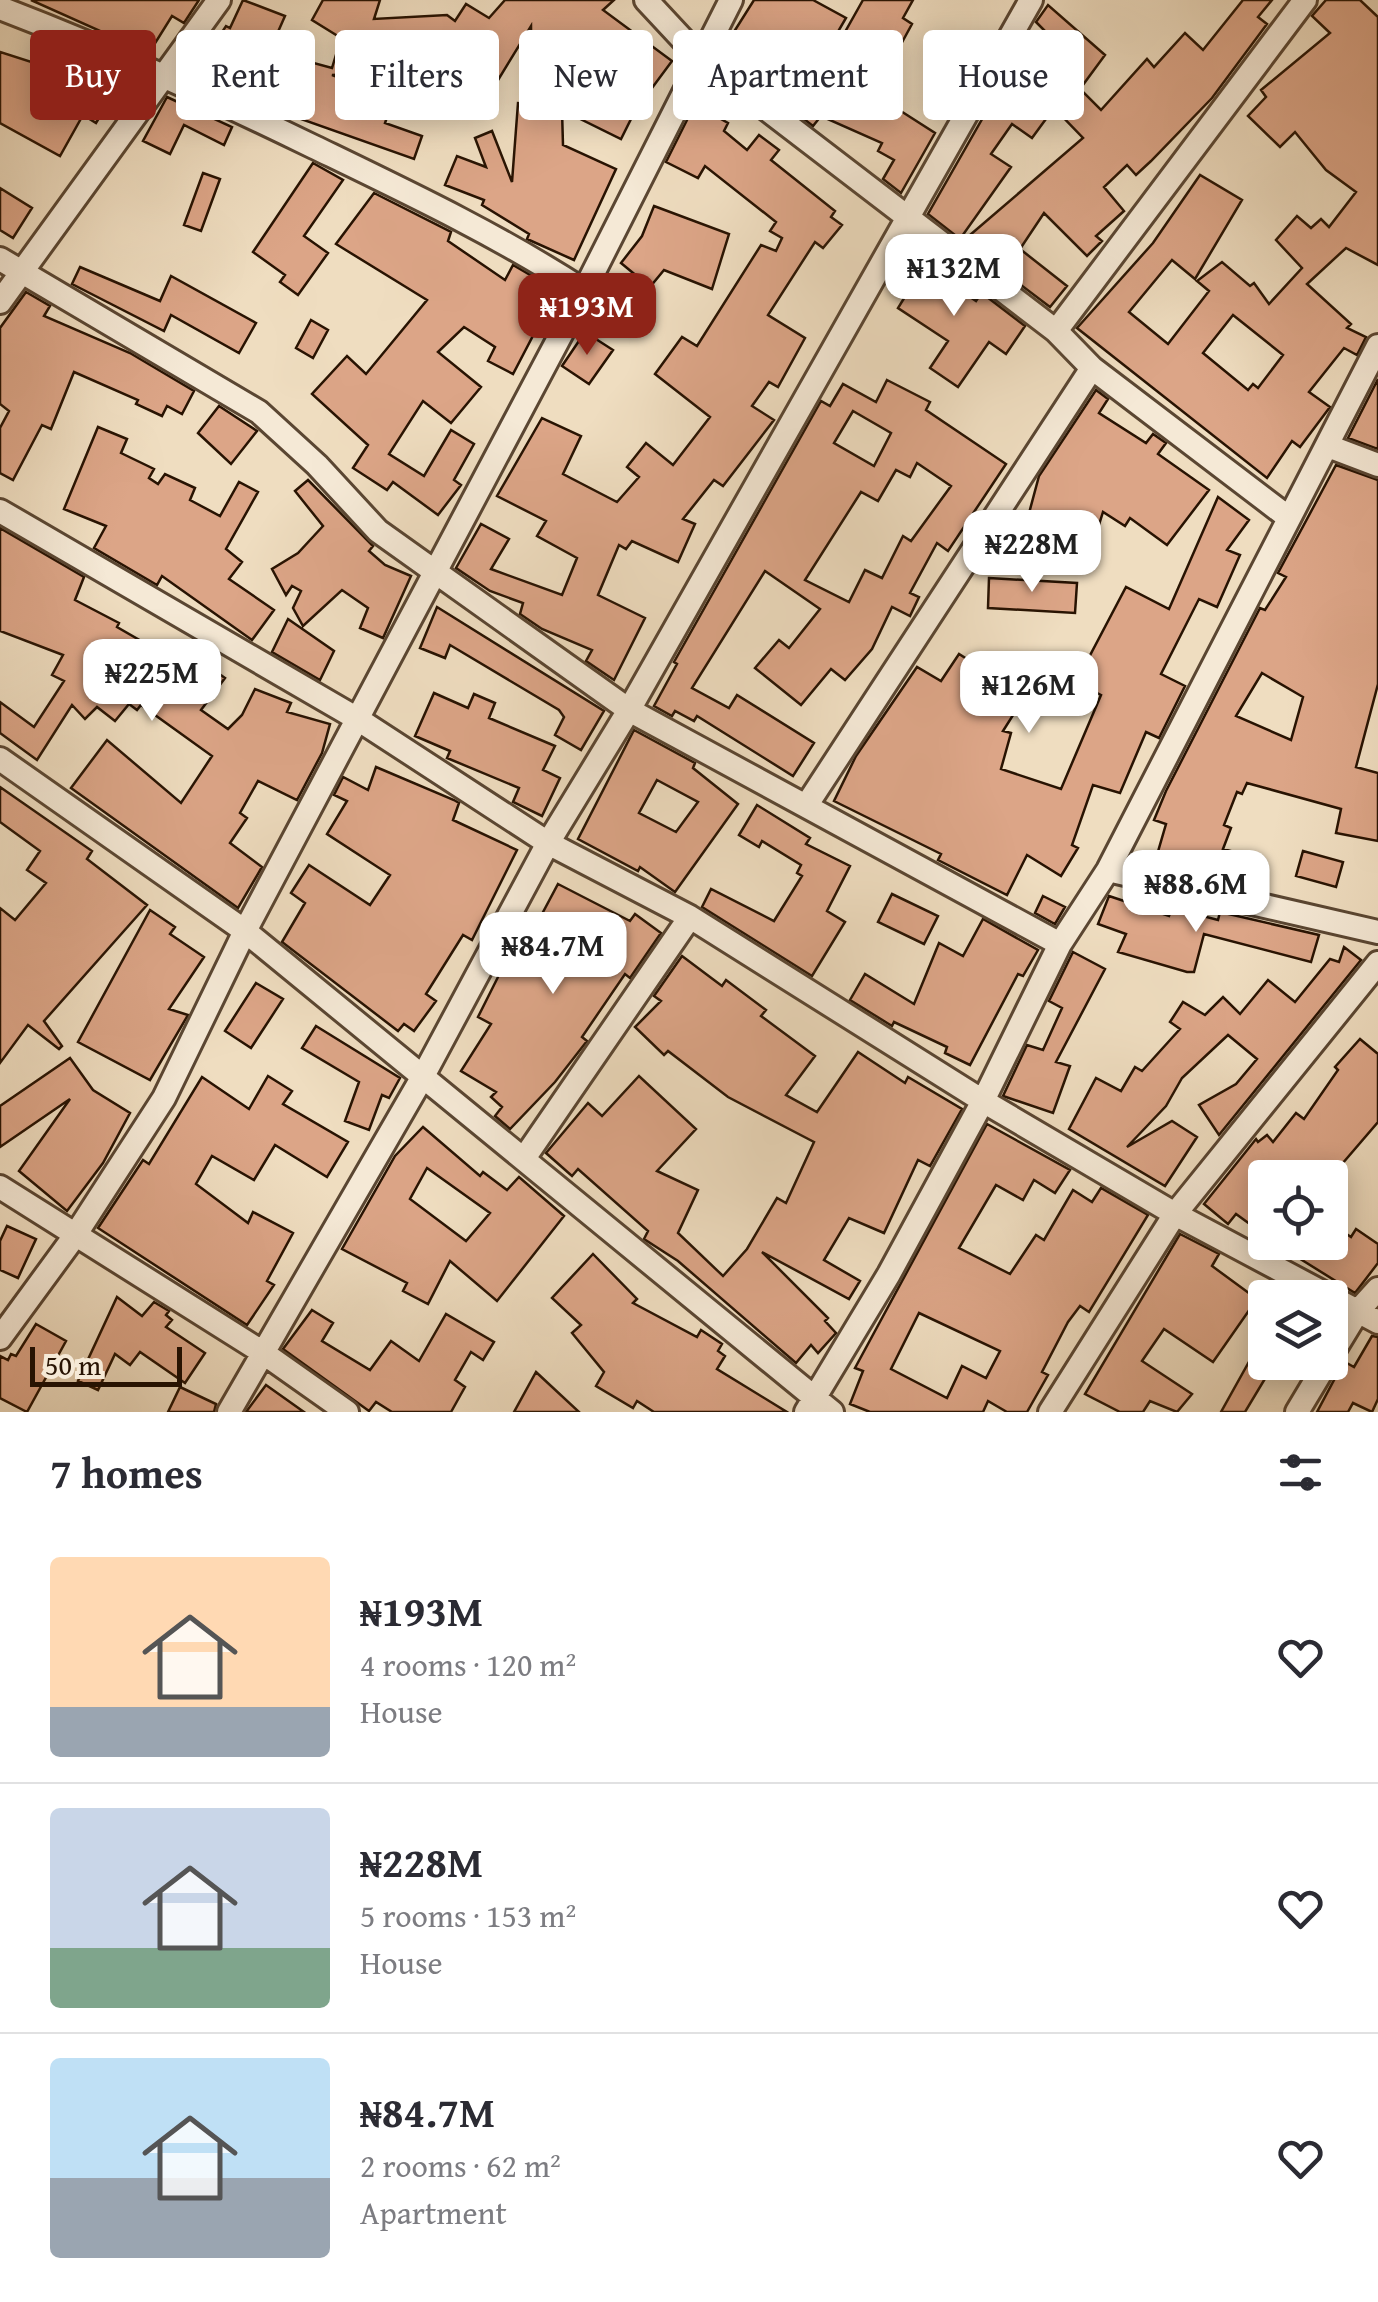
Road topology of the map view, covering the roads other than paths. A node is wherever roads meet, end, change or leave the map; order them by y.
1 (218, 0) edge
2 (646, 0) edge
3 (731, 0) edge
4 (1032, 0) edge
5 (1305, 0) edge
6 (0, 8) edge
7 (674, 30) edge
8 (715, 30) edge
9 (164, 75) junction
10 (673, 112) edge
11 (781, 120) edge
12 (907, 217) junction
13 (0, 259) edge
14 (22, 272) junction
15 (584, 291) junction
16 (0, 302) edge
17 (1056, 332) junction
18 (1378, 346) edge
19 (1092, 368) junction
20 (1328, 446) junction
21 (1378, 465) edge
22 (0, 511) edge
23 (1289, 518) junction
24 (432, 573) junction
25 (629, 710) junction
26 (356, 718) junction
27 (0, 760) edge
28 (808, 803) junction
29 (548, 843) junction
30 (1108, 870) junction
31 (690, 917) junction
32 (245, 931) junction
33 (1378, 932) edge
34 (1060, 944) junction
35 (1378, 963) edge
36 (422, 1078) junction
37 (984, 1101) junction
38 (525, 1157) junction
39 (0, 1187) edge
40 (1175, 1214) junction
41 (74, 1237) junction
42 (1378, 1289) edge
43 (1368, 1316) edge
44 (0, 1338) edge
45 (1348, 1338) edge
46 (262, 1352) junction
47 (1316, 1380) edge
48 (817, 1408) edge
49 (229, 1412) edge
50 (347, 1412) edge
51 (1050, 1412) edge
52 (1297, 1412) edge

1 - 9 street
2 - 7 street
3 - 8 street
4 - 12 street
5 - 17 street
6 - 9 street
9 - 14 street
9 - 15 street
10 - 15 street
11 - 12 street
12 - 17 street
12 - 25 street
13 - 14 street
14 - 16 street
14 - 24 street
15 - 24 street
17 - 19 street
18 - 20 street
19 - 23 street
19 - 28 street
20 - 21 street
20 - 23 street
22 - 26 street
23 - 30 street
24 - 25 street
24 - 26 street
25 - 28 street
25 - 29 street
26 - 29 street
26 - 32 street
27 - 32 street
28 - 34 street
29 - 31 street
29 - 36 street
30 - 33 street
30 - 34 street
31 - 37 street
31 - 38 street
32 - 36 street
32 - 41 street
34 - 37 street
35 - 40 street
36 - 38 street
36 - 46 street
37 - 40 street
37 - 48 street
38 - 48 street
39 - 41 street
40 - 43 street
40 - 51 street
41 - 44 street
41 - 46 street
42 - 43 street
43 - 45 street
46 - 49 street
46 - 50 street
47 - 52 street

